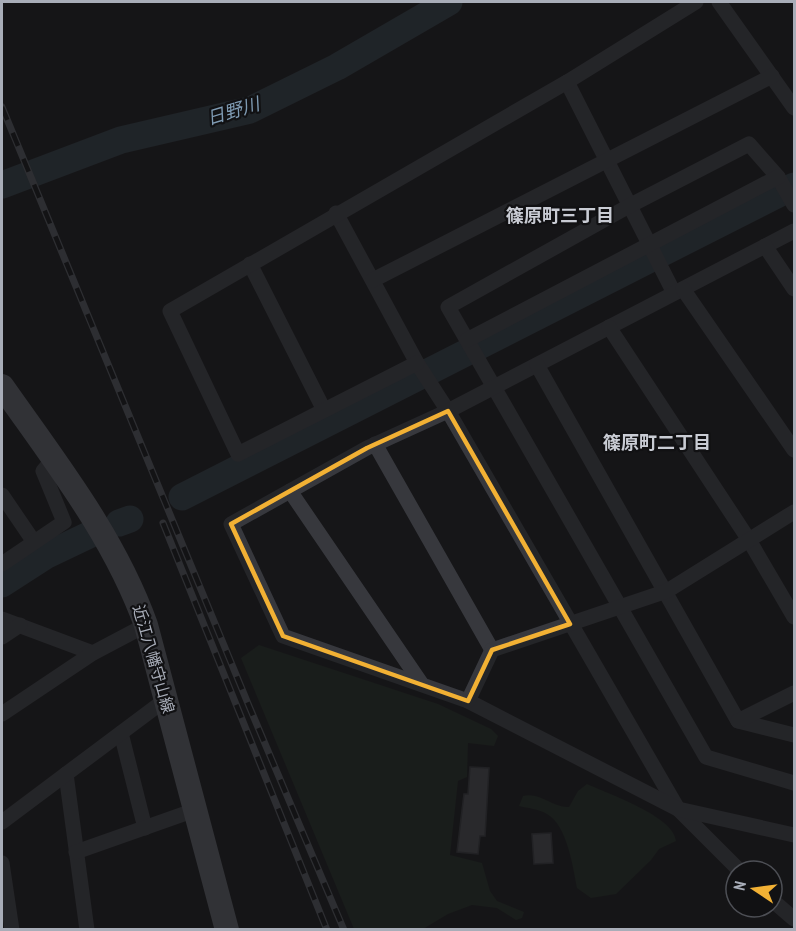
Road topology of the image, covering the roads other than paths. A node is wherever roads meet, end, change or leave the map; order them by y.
1 (696, 2) edge
2 (719, 2) edge
3 (772, 76) junction
4 (567, 82) junction
5 (795, 108) edge
6 (606, 161) junction
7 (786, 190) edge
8 (629, 206) junction
9 (336, 213) junction
10 (795, 231) edge
11 (765, 246) junction
12 (654, 252) junction
13 (250, 264) junction
14 (373, 280) junction
15 (795, 289) edge
16 (679, 291) junction
17 (609, 327) junction
18 (471, 346) junction
19 (537, 365) junction
20 (422, 371) junction
21 (2, 386) edge
22 (495, 387) junction
23 (324, 410) junction
24 (448, 411) junction
25 (375, 444) junction
26 (795, 450) edge
27 (53, 459) junction
28 (291, 491) junction
29 (2, 495) edge
30 (795, 512) edge
31 (749, 540) junction
32 (34, 542) junction
33 (2, 564) edge
34 (667, 591) junction
35 (620, 607) junction
36 (795, 617) edge
37 (2, 619) edge
38 (570, 624) junction
39 (20, 625) junction
40 (146, 625) junction
41 (2, 637) edge
42 (492, 650) junction
43 (93, 653) junction
44 (421, 683) junction
45 (795, 693) edge
46 (165, 700) junction
47 (468, 701) junction
48 (2, 714) edge
49 (738, 721) junction
50 (121, 733) junction
51 (795, 735) edge
52 (66, 774) junction
53 (795, 783) edge
54 (678, 809) junction
55 (195, 810) junction
56 (2, 822) edge
57 (145, 828) junction
58 (795, 835) edge
59 (76, 852) junction
60 (728, 859) edge
61 (2, 863) edge
62 (12, 930) edge
63 (87, 930) edge
64 (226, 930) edge

1 - 4 street
2 - 3 street
3 - 5 street
3 - 6 street
4 - 6 street
4 - 9 street
6 - 8 street
6 - 14 street
7 - 8 street
7 - 12 street
8 - 12 street
8 - 18 street
9 - 13 street
9 - 14 street
10 - 11 street
11 - 15 street
11 - 16 street
12 - 16 street
12 - 18 street
13 - 23 street
13 - 23 street
14 - 20 street
16 - 17 street
16 - 26 street
17 - 19 street
17 - 31 street
18 - 22 street
19 - 22 street
19 - 34 street
20 - 23 street
20 - 24 street
21 - 27 main road, 近江八幡守山線
22 - 24 street
22 - 35 street
24 - 25 street
24 - 38 street
25 - 28 street
25 - 42 street
27 - 32 street
27 - 40 main road, 近江八幡守山線
28 - 44 street
28 - 44 street
29 - 32 street
30 - 31 street
31 - 34 street
31 - 36 street
32 - 33 street
34 - 35 street
34 - 49 street
35 - 38 street
35 - 53 street
37 - 39 street
38 - 42 street
38 - 54 street
39 - 41 street
39 - 43 street
40 - 43 street
40 - 46 main road, 近江八幡守山線
42 - 47 street
43 - 48 street
44 - 47 street
45 - 49 street
46 - 50 street
46 - 55 main road, 近江八幡守山線
47 - 54 street
49 - 51 street
50 - 52 street
50 - 57 street
52 - 56 street
52 - 59 street
54 - 58 street
54 - 60 street
55 - 57 street
55 - 64 main road, 近江八幡守山線
57 - 59 street
59 - 63 street
61 - 62 street

